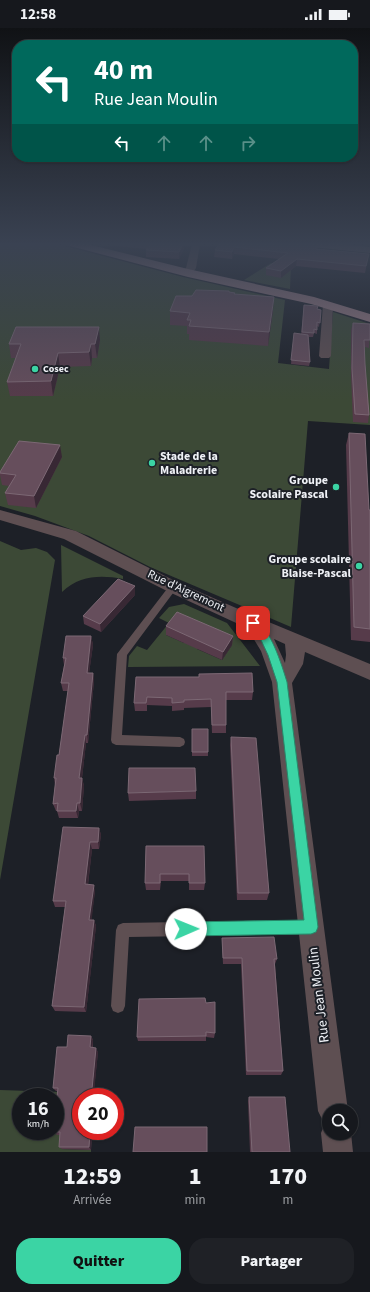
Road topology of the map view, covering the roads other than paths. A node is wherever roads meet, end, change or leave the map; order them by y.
1 (291, 296) edge
2 (328, 305) junction
3 (370, 318) edge
4 (325, 356) dead end
5 (0, 516) edge
6 (173, 587) junction
7 (253, 623) junction
8 (296, 648) junction
9 (273, 655) junction
10 (370, 672) edge
11 (282, 682) junction
12 (180, 742) dead end
13 (311, 927) junction
14 (118, 1006) dead end
15 (332, 1104) edge
16 (337, 1140) edge
17 (338, 1152) edge

1 - 2 main road
2 - 3 main road
2 - 4 street
5 - 6 street, Rue d'Aigremont
6 - 7 street, Rue d'Aigremont
6 - 12 lane
7 - 8 street, Rue d'Aigremont
7 - 9 street, Rue Jean Moulin
8 - 9 street
8 - 10 street
8 - 11 street
9 - 11 street, Rue Jean Moulin
11 - 13 street, Rue Jean Moulin
13 - 14 lane
13 - 15 street, Rue Jean Moulin
16 - 17 street

